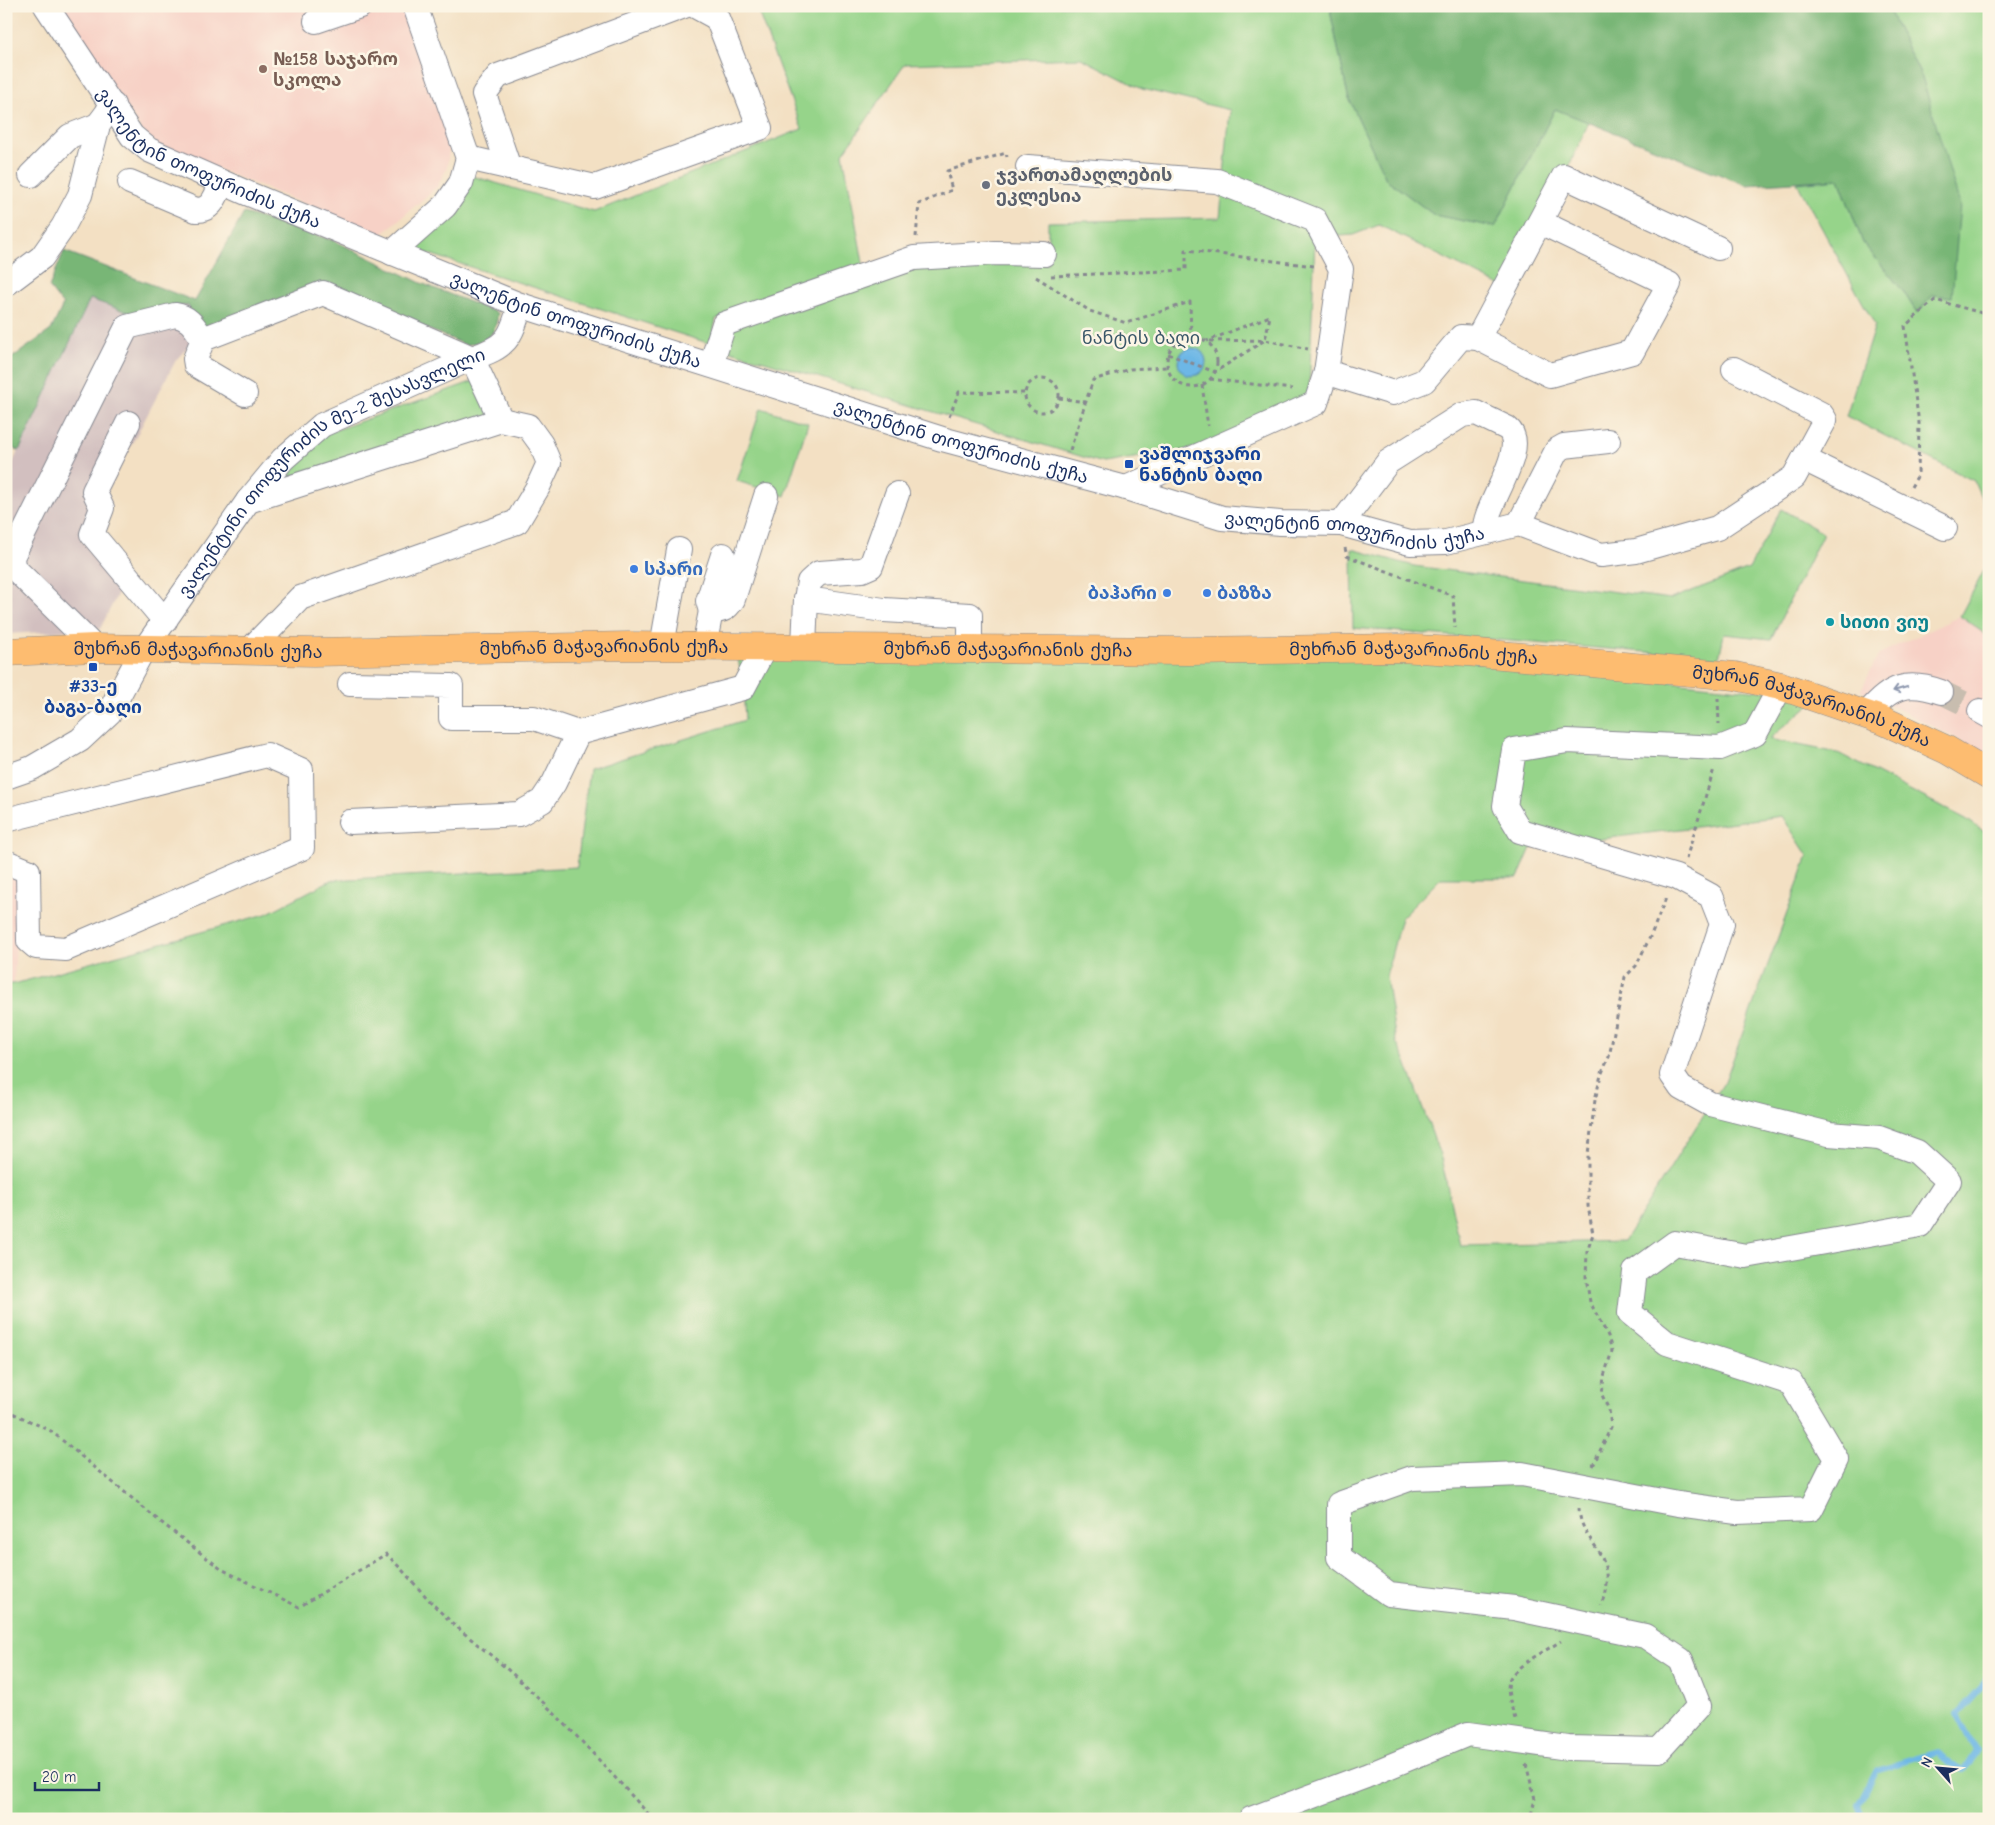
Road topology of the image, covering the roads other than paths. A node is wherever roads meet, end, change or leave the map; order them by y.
1 (46, 6) edge
2 (360, 6) edge
3 (415, 6) edge
4 (684, 6) edge
5 (694, 6) edge
6 (316, 20) dead end
7 (113, 105) junction
8 (98, 125) junction
9 (468, 158) junction
10 (1028, 167) road end
11 (509, 168) junction
12 (31, 175) dead end
13 (130, 182) dead end
14 (222, 183) junction
15 (1540, 222) junction
16 (1718, 248) dead end
17 (392, 253) junction
18 (1044, 254) dead end
19 (6, 284) edge
20 (520, 305) junction
21 (1478, 338) junction
22 (203, 339) junction
23 (1316, 357) junction
24 (472, 358) junction
25 (711, 365) junction
26 (1734, 369) dead end
27 (245, 394) dead end
28 (501, 420) junction
29 (128, 423) dead end
30 (1608, 441) dead end
31 (1804, 459) junction
32 (1126, 488) junction
33 (896, 494) dead end
34 (766, 496) dead end
35 (248, 501) junction
36 (1341, 524) junction
37 (1519, 524) junction
38 (1945, 528) dead end
39 (1485, 532) junction
40 (679, 550) dead end
41 (724, 555) dead end
42 (806, 599) junction
43 (712, 611) junction
44 (165, 621) junction
45 (662, 646) junction
46 (714, 647) junction
47 (765, 647) junction
48 (804, 647) junction
49 (95, 648) junction
50 (970, 648) junction
51 (146, 649) junction
52 (6, 652) edge
53 (248, 652) junction
54 (350, 684) dead end
55 (1782, 686) junction
56 (743, 688) junction
57 (1941, 692) tunnel mouth
58 (1867, 714) junction
59 (578, 733) junction
60 (1989, 775) edge
61 (6, 777) edge
62 (6, 820) edge
63 (350, 822) dead end
64 (6, 862) edge
65 (1251, 1819) edge

1 - 7 street, ვალენტინ თოფურიძის ქუჩა
2 - 6 street
3 - 9 street
4 - 11 street
5 - 11 street
7 - 8 street
7 - 14 street, ვალენტინ თოფურიძის ქუჩა
8 - 12 street
8 - 19 street
9 - 11 street
9 - 17 street
10 - 23 street
13 - 14 street
14 - 17 street, ვალენტინ თოფურიძის ქუჩა
15 - 16 street
15 - 21 street
15 - 21 street
17 - 20 street, ვალენტინ თოფურიძის ქუჩა
18 - 25 street
20 - 24 street, ვალენტინი თოფურიძის მე-2 შესასვლელი
20 - 25 street, ვალენტინ თოფურიძის ქუჩა
21 - 23 street
22 - 24 street
22 - 27 street
22 - 49 street
23 - 32 street
24 - 28 street
24 - 35 street, ვალენტინი თოფურიძის მე-2 შესასვლელი
25 - 32 street, ვალენტინ თოფურიძის ქუჩა
26 - 31 street
28 - 35 street
28 - 53 street
29 - 44 street
30 - 37 street
31 - 37 street
31 - 38 street
32 - 36 street, ვალენტინ თოფურიძის ქუჩა
33 - 42 street
34 - 43 street
35 - 44 street, ვალენტინი თოფურიძის მე-2 შესასვლელი
36 - 39 street, ვალენტინ თოფურიძის ქუჩა
36 - 39 street
37 - 39 street, ვალენტინ თოფურიძის ქუჩა
40 - 45 street
41 - 43 street
42 - 48 street
42 - 50 street
43 - 46 street
44 - 51 street, ვალენტინი თოფურიძის მე-2 შესასვლელი
45 - 46 main road, მუხრან მაჭავარიანის ქუჩა
45 - 53 main road, მუხრან მაჭავარიანის ქუჩა
46 - 47 main road, მუხრან მაჭავარიანის ქუჩა
46 - 56 street
47 - 48 main road, მუხრან მაჭავარიანის ქუჩა
47 - 56 street
48 - 50 main road, მუხრან მაჭავარიანის ქუჩა
49 - 51 main road, მუხრან მაჭავარიანის ქუჩა
49 - 52 main road, მუხრან მაჭავარიანის ქუჩა
50 - 55 main road, მუხრან მაჭავარიანის ქუჩა
51 - 53 main road, მუხრან მაჭავარიანის ქუჩა
51 - 61 street, ვალენტინი თოფურიძის მე-2 შესასვლელი
54 - 59 street
55 - 58 main road, მუხრან მაჭავარიანის ქუჩა
55 - 65 street
56 - 59 street
57 -> 58 street
58 - 60 main road, მუხრან მაჭავარიანის ქუჩა
59 - 63 street
62 - 64 street

